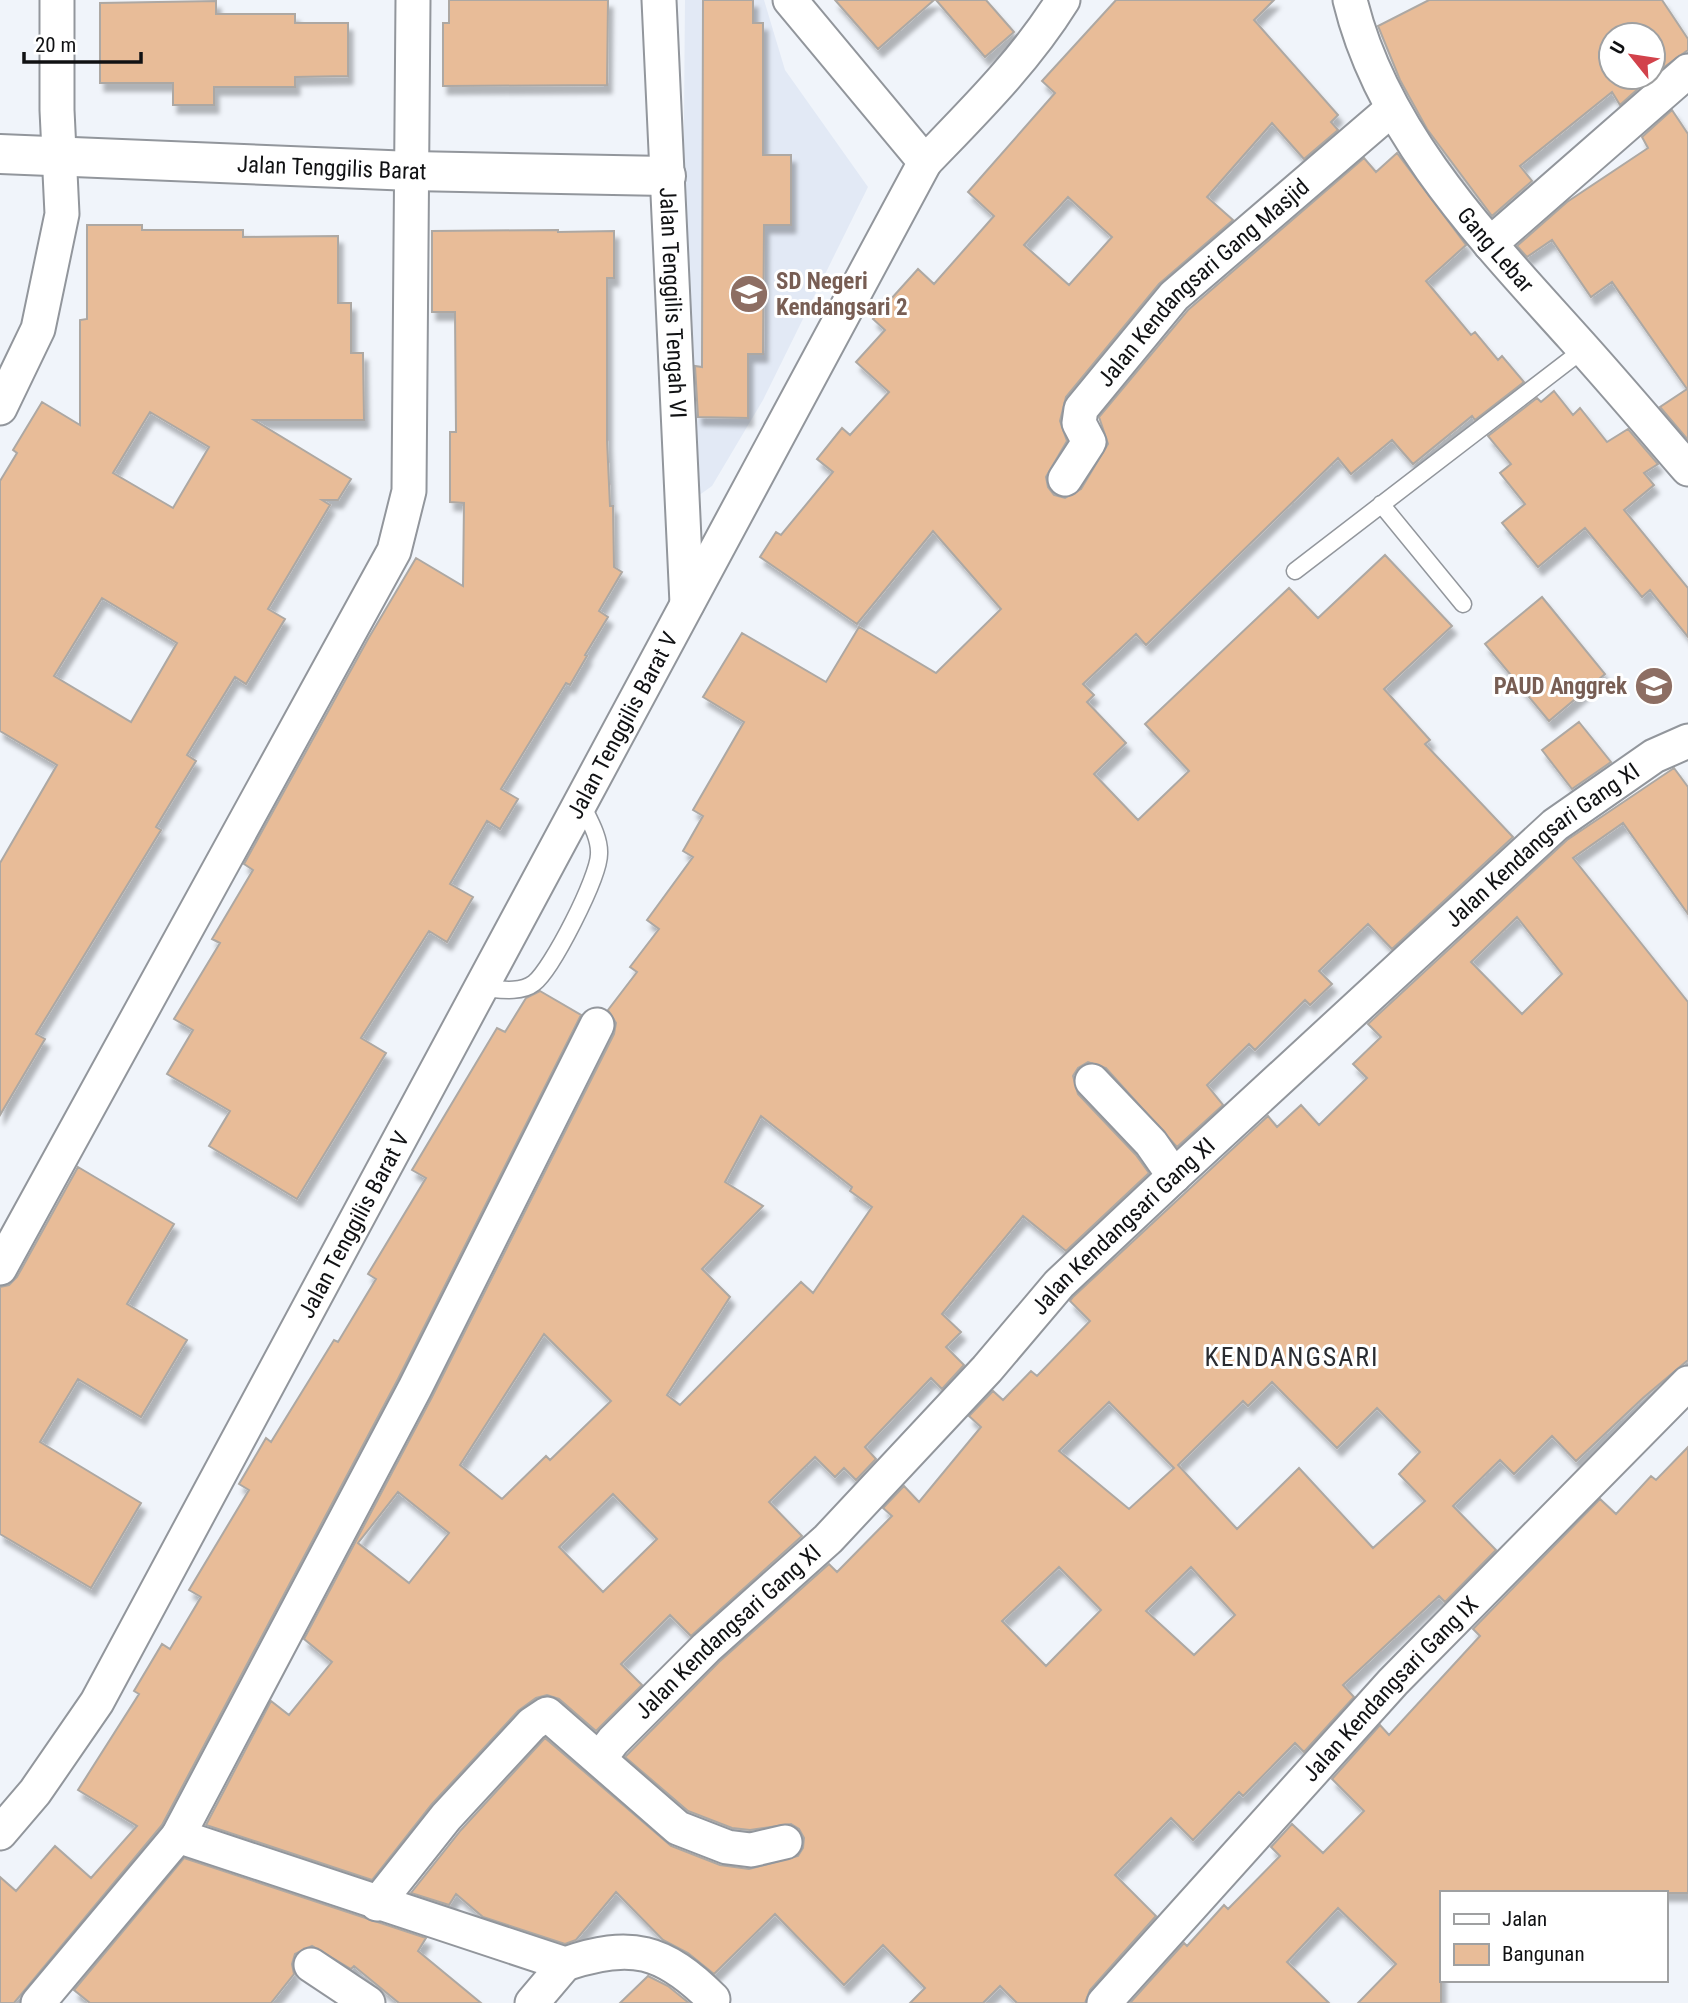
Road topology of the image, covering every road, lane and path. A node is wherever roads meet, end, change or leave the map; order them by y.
1 (57, 0) edge
2 (412, 0) edge
3 (659, 0) edge
4 (790, 0) edge
5 (1063, 0) edge
6 (1350, 0) edge
7 (1688, 71) edge
8 (1392, 109) junction
9 (0, 154) edge
10 (60, 155) junction
11 (925, 162) junction
12 (412, 171) junction
13 (666, 176) junction
14 (1489, 244) junction
15 (1584, 349) junction
16 (0, 408) edge
17 (1688, 470) edge
18 (1065, 479) dead end
19 (1381, 504) junction
20 (1295, 571) dead end
21 (687, 604) junction
22 (1463, 604) dead end
23 (1688, 741) edge
24 (581, 803) junction
25 (481, 988) junction
26 (597, 1025) dead end
27 (1092, 1081) dead end
28 (1174, 1176) junction
29 (0, 1268) edge
30 (1688, 1383) edge
31 (600, 1758) junction
32 (0, 1833) edge
33 (178, 1836) junction
34 (785, 1842) dead end
35 (377, 1905) junction
36 (565, 1964) junction
37 (311, 1965) dead end
38 (713, 1999) dead end
39 (37, 2003) edge
40 (368, 2003) edge
41 (532, 2003) edge
42 (1104, 2003) edge

1 - 10 street
2 - 12 street
3 - 13 street, Jalan Tenggilis Tengah VI
4 - 11 street
5 - 11 street, Jalan Tenggilis Barat V
6 - 8 street, Gang Lebar
7 - 14 street
8 - 14 street, Gang Lebar
8 - 18 street, Jalan Kendangsari Gang Masjid
9 - 10 street, Jalan Tenggilis Barat
10 - 12 street, Jalan Tenggilis Barat
10 - 16 street
11 - 21 street, Jalan Tenggilis Barat V
12 - 13 street, Jalan Tenggilis Barat
12 - 29 street
13 - 21 street, Jalan Tenggilis Tengah VI
14 - 15 street, Gang Lebar
15 - 17 street, Gang Lebar
15 - 19 lane
19 - 20 lane
19 - 22 lane
21 - 24 street, Jalan Tenggilis Barat V
23 - 28 street, Jalan Kendangsari Gang XI
24 - 25 street, Jalan Tenggilis Barat V
24 - 25 lane
25 - 32 street, Jalan Tenggilis Barat V
26 - 33 street
27 - 28 street
28 - 31 street, Jalan Kendangsari Gang XI
30 - 42 street, Jalan Kendangsari Gang IX
31 - 34 street
31 - 35 street
33 - 35 street
33 - 39 street
35 - 36 street
36 - 38 street
36 - 41 street
37 - 40 street

